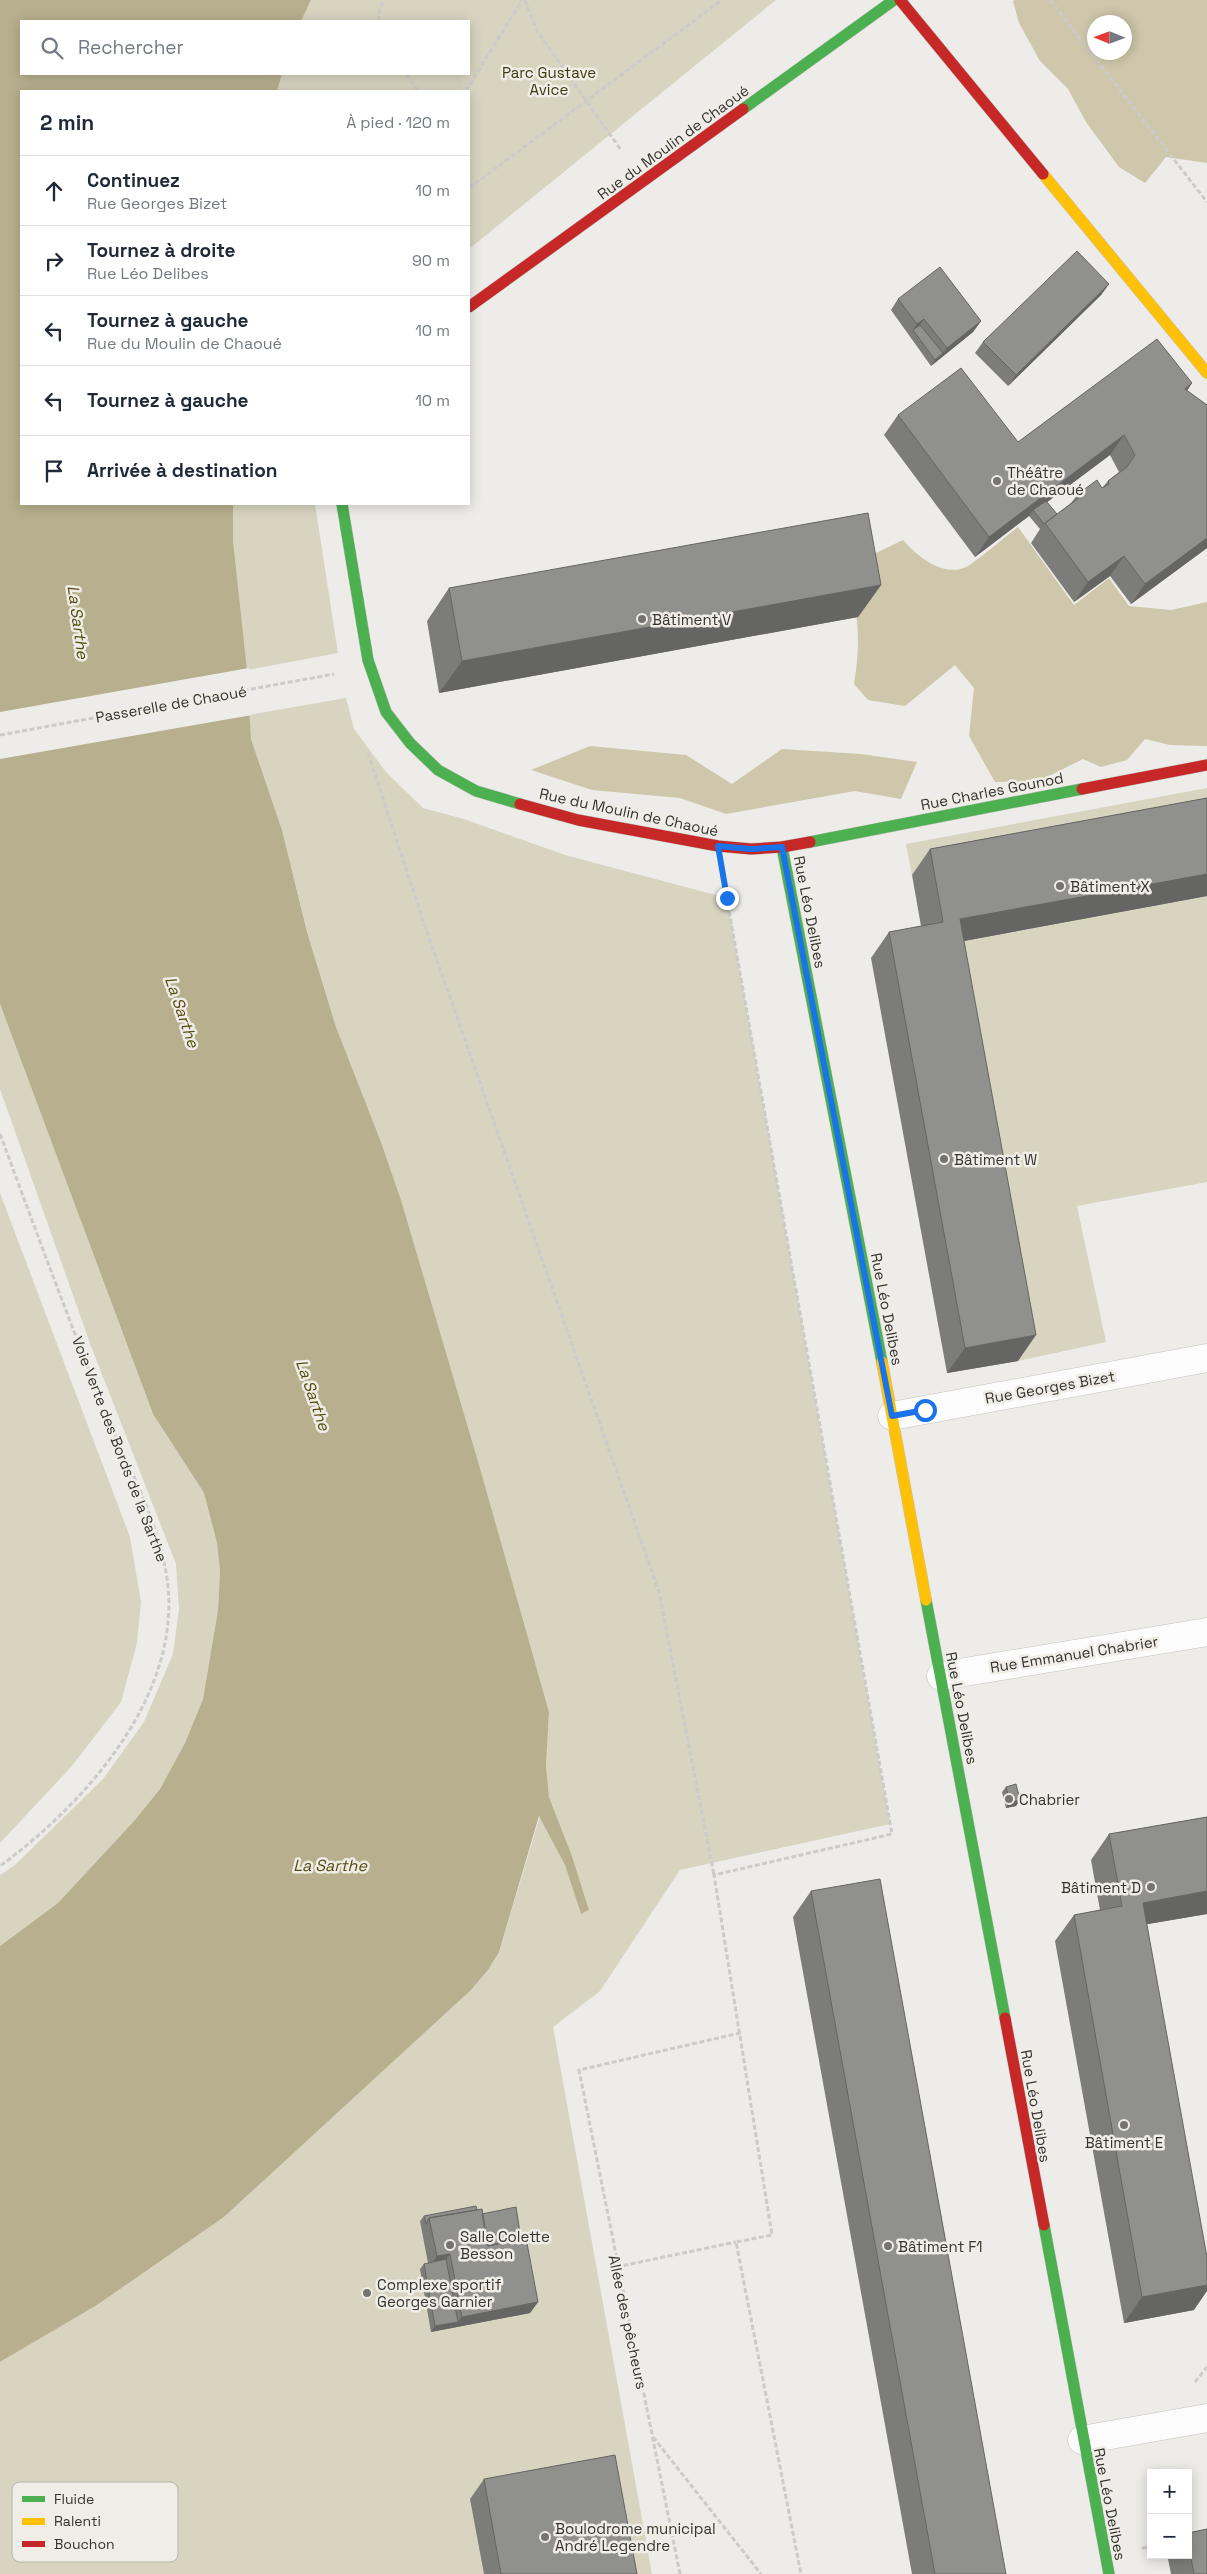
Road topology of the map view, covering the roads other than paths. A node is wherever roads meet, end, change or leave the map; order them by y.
1 (894, 0) edge
2 (900, 0) edge
3 (470, 306) edge
4 (1207, 373) edge
5 (342, 505) edge
6 (1207, 765) edge
7 (782, 847) junction
8 (1207, 1358) edge
9 (892, 1416) junction
10 (1207, 1632) edge
11 (941, 1676) junction
12 (1207, 2418) edge
13 (1082, 2440) junction
14 (1109, 2574) edge

1 - 3 street, Rue du Moulin de Chaoué
2 - 4 street
5 - 7 street, Rue du Moulin de Chaoué
6 - 7 street, Rue Charles Gounod
7 - 9 street, Rue Léo Delibes
8 - 9 street, Rue Georges Bizet
9 - 11 street, Rue Léo Delibes
10 - 11 street, Rue Emmanuel Chabrier
11 - 13 street, Rue Léo Delibes
12 - 13 street
13 - 14 street, Rue Léo Delibes

